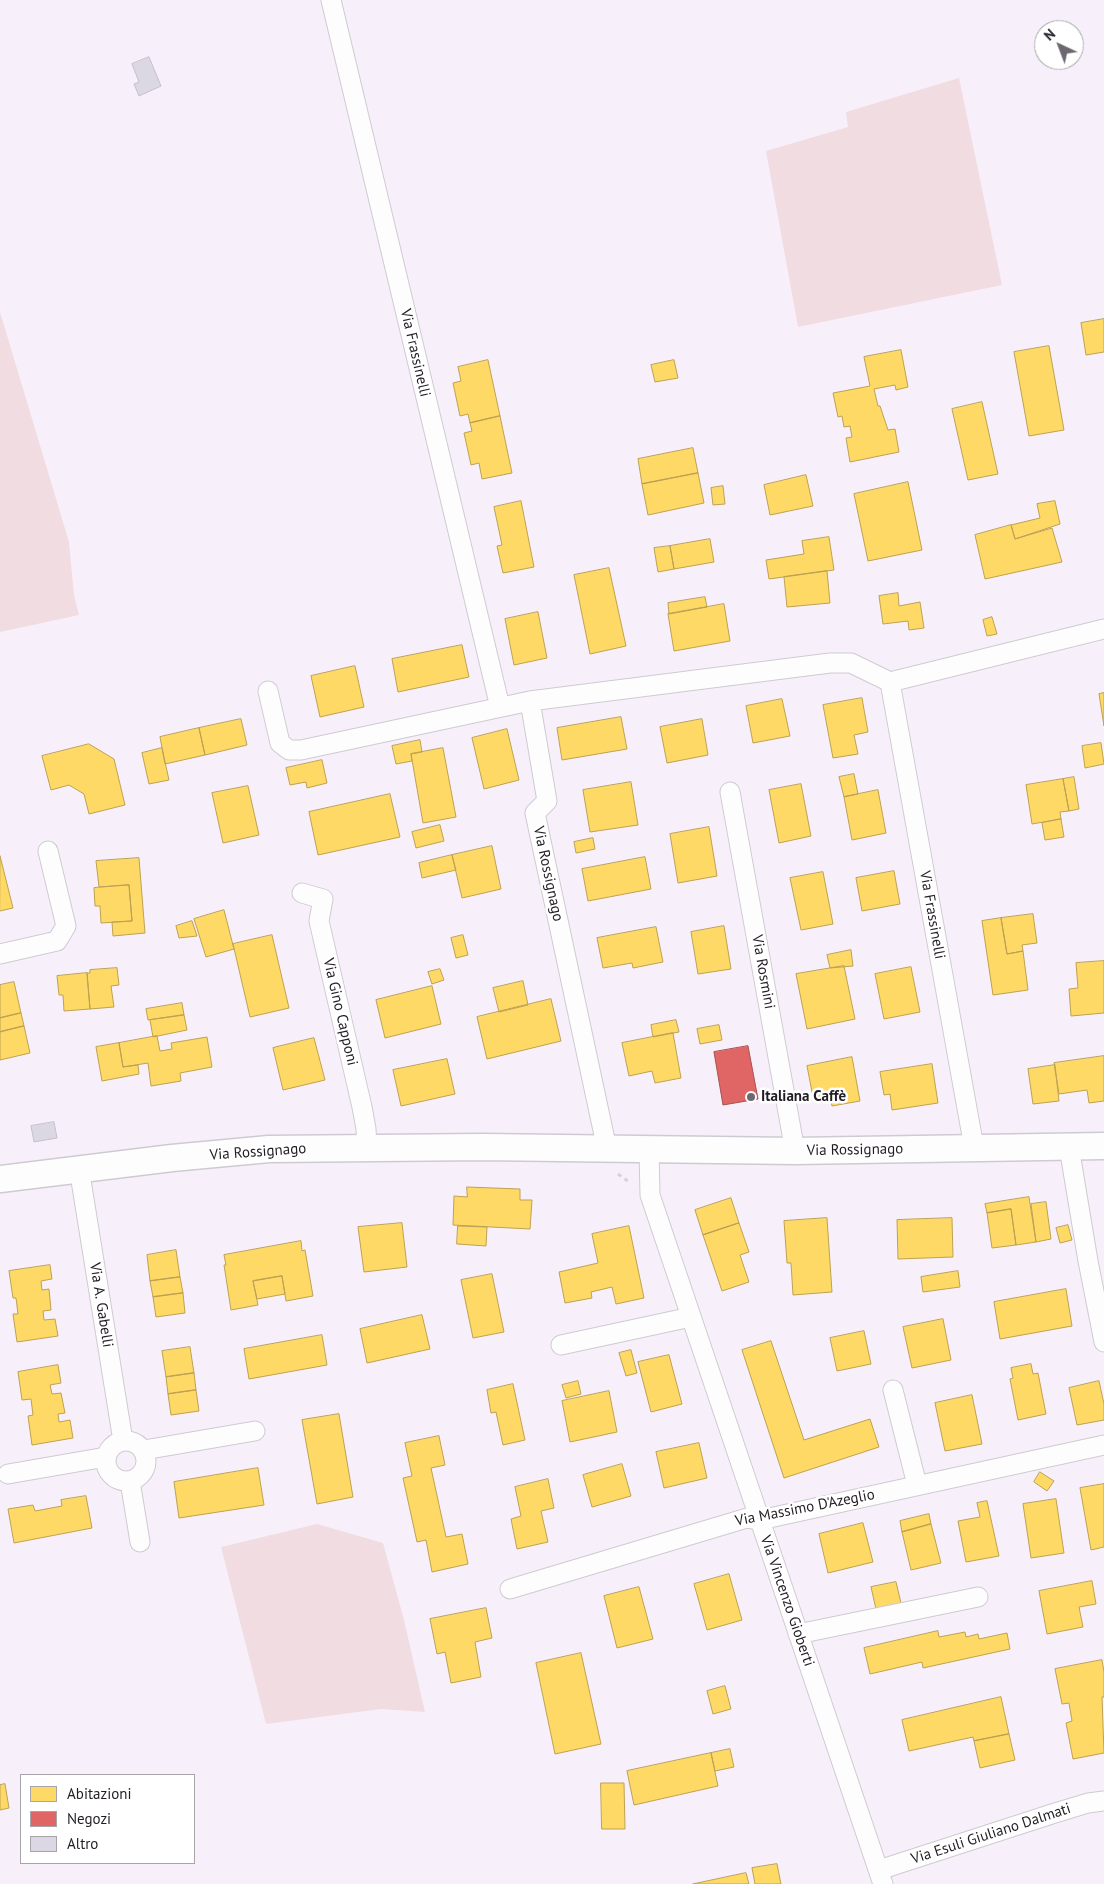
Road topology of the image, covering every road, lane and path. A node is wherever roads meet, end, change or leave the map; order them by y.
1 (331, 0) edge
2 (1104, 629) edge
3 (890, 682) junction
4 (268, 692) dead end
5 (530, 701) junction
6 (500, 707) junction
7 (730, 792) dead end
8 (48, 851) dead end
9 (302, 893) dead end
10 (0, 954) edge
11 (1104, 1146) edge
12 (367, 1147) junction
13 (1069, 1147) junction
14 (974, 1148) junction
15 (607, 1149) junction
16 (648, 1150) junction
17 (795, 1151) junction
18 (79, 1168) junction
19 (0, 1179) edge
20 (692, 1317) junction
21 (1104, 1342) edge
22 (561, 1345) dead end
23 (893, 1390) dead end
24 (255, 1431) dead end
25 (123, 1441) junction
26 (1104, 1444) edge
27 (144, 1450) junction
28 (106, 1457) junction
29 (8, 1474) dead end
30 (130, 1481) junction
31 (917, 1485) junction
32 (760, 1520) junction
33 (140, 1542) dead end
34 (510, 1589) dead end
35 (978, 1596) dead end
36 (798, 1634) junction
37 (1104, 1801) edge
38 (881, 1877) edge

1 - 6 street, Via Frassinelli
2 - 3 street
3 - 5 street
3 - 14 street, Via Frassinelli
4 - 6 street
5 - 6 street
5 - 15 street, Via Rossignago
7 - 17 street, Via Rosmini
8 - 10 street
9 - 12 street, Via Gino Capponi
11 - 13 street, Via Rossignago
12 - 15 street, Via Rossignago
12 - 18 street, Via Rossignago
13 - 14 street, Via Rossignago
13 - 21 street
14 - 17 street, Via Rossignago
15 - 16 street, Via Rossignago
16 - 17 street, Via Rossignago
16 - 20 street, Via Vincenzo Gioberti
18 - 19 street, Via Rossignago
18 - 25 street, Via A. Gabelli
20 - 22 street
20 - 32 street, Via Vincenzo Gioberti
23 - 31 street
24 - 27 street
25 - 27 street
25 - 28 street
26 - 31 street, Via Massimo D'Azeglio
27 - 30 street
28 - 29 street
28 - 30 street
30 - 33 street
31 - 32 street, Via Massimo D'Azeglio
32 - 34 street, Via Massimo D'Azeglio
32 - 36 street, Via Vincenzo Gioberti
35 - 36 street
36 - 38 street, Via Vincenzo Gioberti
37 - 38 street, Via Esuli Giuliano Dalmati

